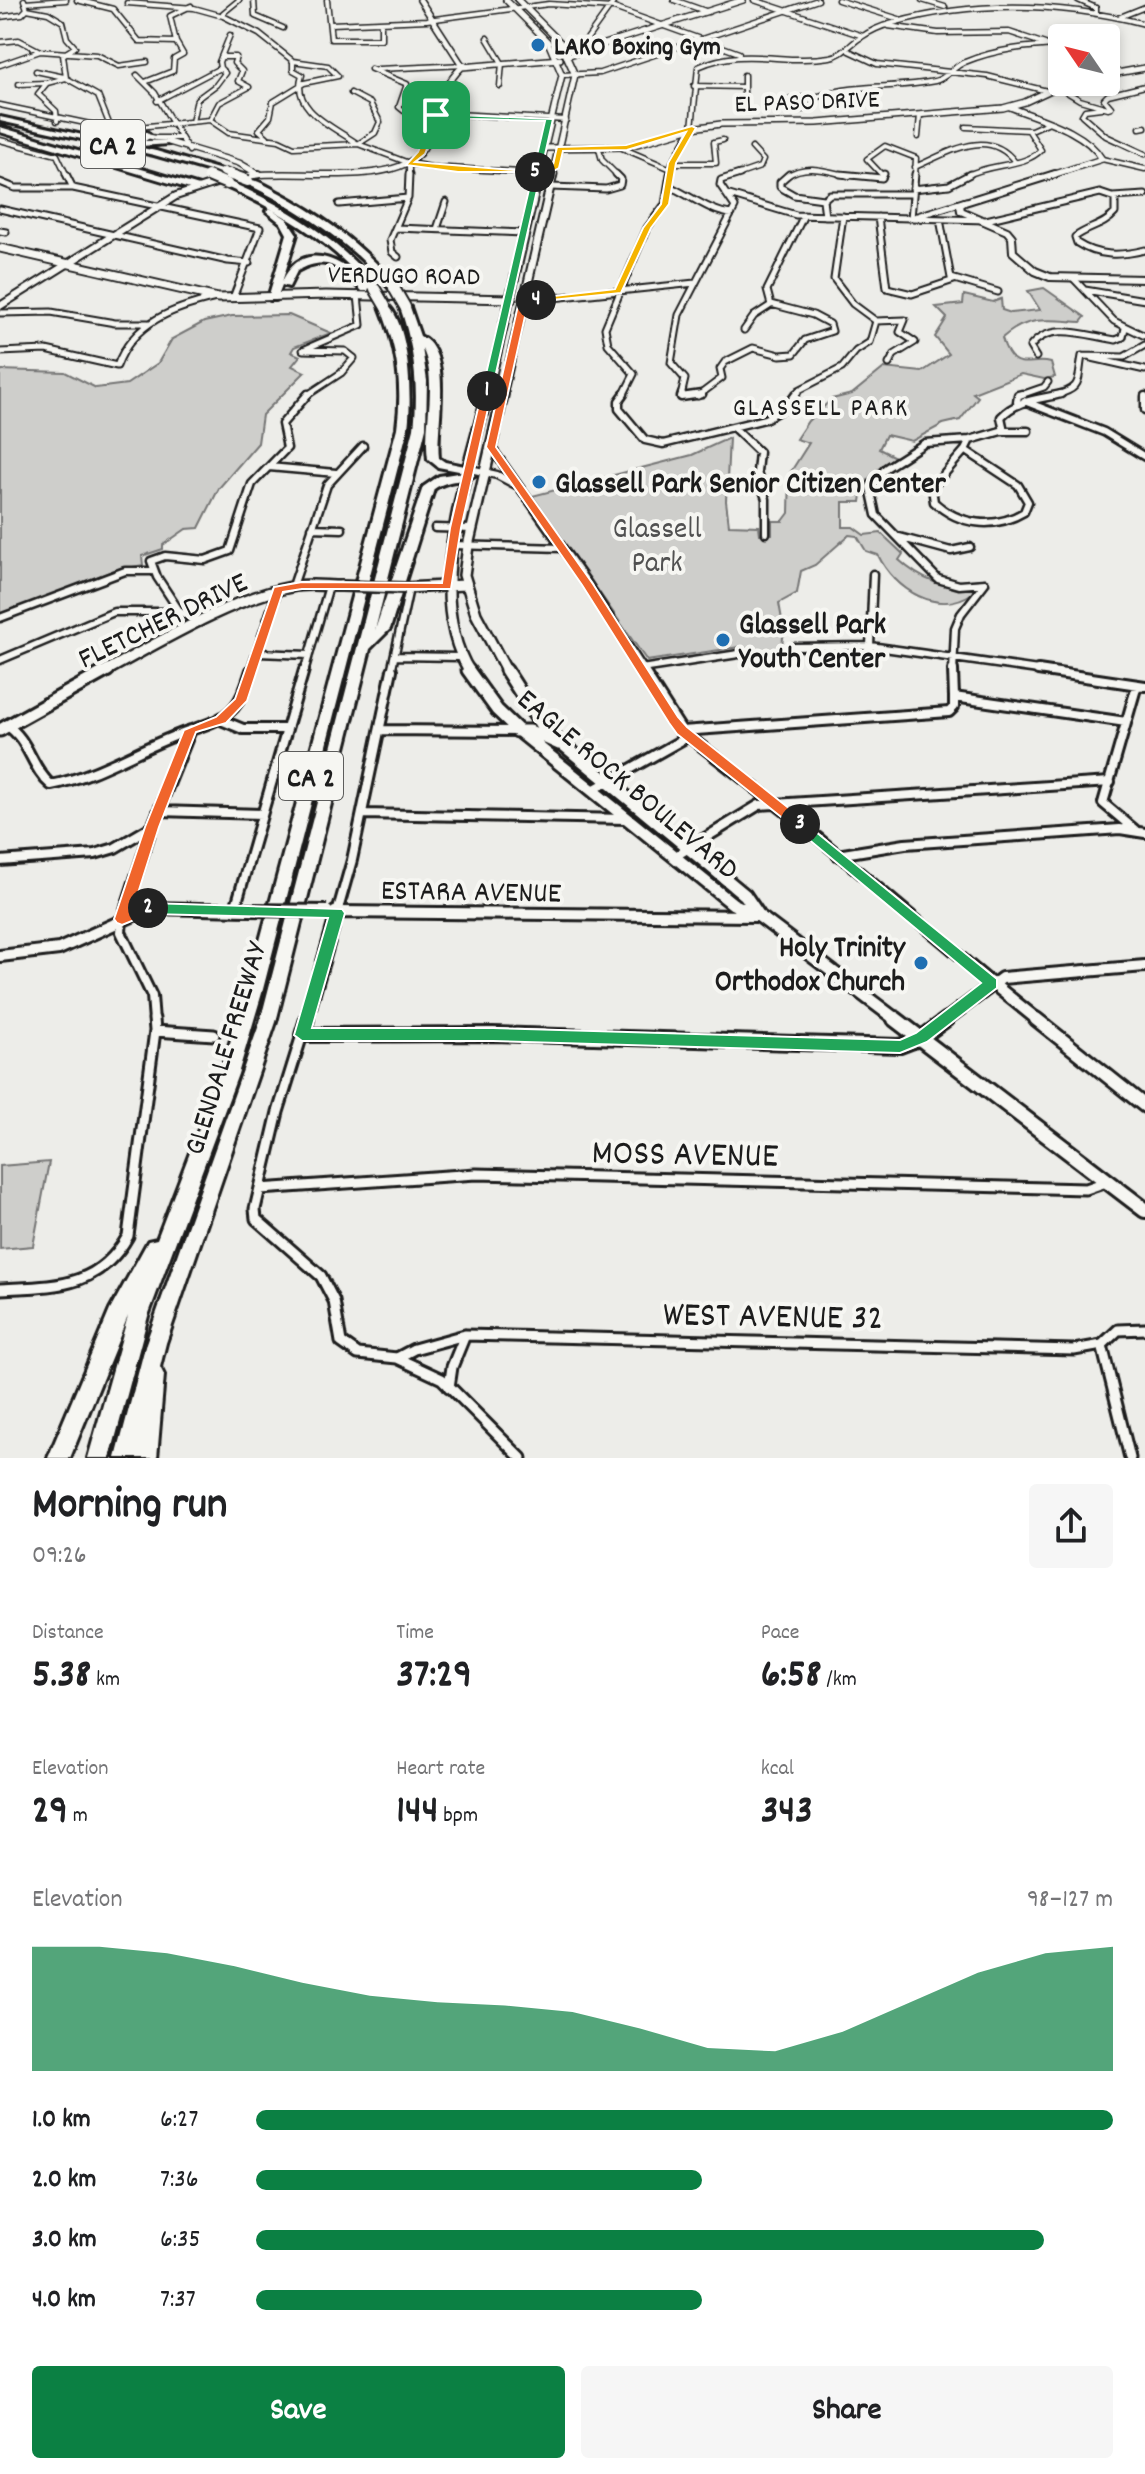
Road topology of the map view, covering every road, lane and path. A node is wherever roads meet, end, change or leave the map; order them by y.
1 (66, 0) edge
2 (77, 0) edge
3 (239, 0) edge
4 (254, 0) edge
5 (327, 0) edge
6 (420, 0) edge
7 (506, 0) edge
8 (518, 0) edge
9 (615, 0) edge
10 (674, 0) edge
11 (743, 0) edge
12 (754, 0) edge
13 (818, 0) edge
14 (838, 0) edge
15 (922, 0) edge
16 (1008, 0) edge
17 (1078, 0) edge
18 (24, 1) edge
19 (551, 2) edge
20 (127, 3) dead end
21 (194, 5) junction
22 (1019, 6) junction
23 (525, 7) junction
24 (1145, 7) edge
25 (515, 8) junction
26 (609, 8) junction
27 (947, 8) junction
28 (27, 9) junction
29 (786, 11) junction
30 (708, 12) junction
31 (223, 13) junction
32 (1096, 14) junction
33 (1118, 17) junction
34 (427, 20) junction
35 (901, 20) junction
36 (0, 21) edge
37 (381, 23) junction
38 (331, 24) junction
39 (1145, 24) edge
40 (664, 25) junction
41 (886, 25) junction
42 (283, 28) dead end
43 (230, 35) dead end
44 (863, 36) junction
45 (487, 38) dead end
46 (701, 39) junction
47 (1, 41) edge
48 (176, 42) junction
49 (550, 43) junction
50 (562, 43) junction
51 (584, 43) junction
52 (1046, 45) joint
53 (597, 46) junction
54 (40, 51) junction
55 (849, 51) junction
56 (66, 52) junction
57 (741, 53) junction
58 (570, 55) junction
59 (223, 57) junction
60 (560, 59) junction
61 (293, 61) junction
62 (147, 62) dead end
63 (502, 63) junction
64 (0, 65) edge
65 (464, 65) junction
66 (220, 68) junction
67 (1145, 68) edge
68 (36, 71) dead end
69 (950, 71) junction
70 (1120, 72) edge
71 (137, 75) dead end
72 (562, 75) junction
73 (575, 75) junction
74 (744, 75) dead end
75 (66, 78) junction
76 (145, 82) junction
77 (47, 83) junction
78 (19, 84) dead end
79 (297, 86) junction
80 (500, 86) dead end
81 (694, 86) junction
82 (1145, 86) edge
83 (744, 87) junction
84 (1047, 91) joint
85 (351, 93) dead end
86 (819, 96) junction
87 (1073, 96) edge
88 (157, 101) junction
89 (744, 103) dead end
90 (0, 105) edge
91 (1010, 106) junction
92 (1104, 107) junction
93 (436, 115) junction
94 (920, 115) junction
95 (0, 116) edge
96 (550, 119) junction
97 (210, 120) junction
98 (566, 120) junction
99 (57, 121) junction
100 (192, 122) junction
101 (1047, 123) junction
102 (172, 125) junction
103 (966, 127) dead end
104 (0, 128) edge
105 (692, 128) junction
106 (108, 129) junction
107 (1029, 130) junction
108 (144, 134) joint
109 (127, 136) junction
110 (918, 137) dead end
111 (180, 138) junction
112 (269, 139) junction
113 (723, 140) dead end
114 (2, 142) edge
115 (169, 142) junction
116 (358, 144) junction
117 (545, 148) junction
118 (560, 148) junction
119 (622, 148) junction
120 (752, 148) dead end
121 (599, 149) junction
122 (189, 151) junction
123 (1145, 154) edge
124 (1102, 159) junction
125 (1015, 162) junction
126 (409, 163) junction
127 (556, 166) junction
128 (672, 166) junction
129 (915, 167) junction
130 (1145, 169) edge
131 (538, 173) junction
132 (258, 174) junction
133 (0, 182) edge
134 (228, 185) junction
135 (6, 186) junction
136 (669, 186) junction
137 (551, 187) junction
138 (73, 188) junction
139 (196, 188) junction
140 (0, 189) edge
141 (913, 192) junction
142 (726, 194) junction
143 (549, 195) junction
144 (1145, 195) edge
145 (1113, 197) junction
146 (408, 198) junction
147 (823, 199) junction
148 (968, 200) junction
149 (522, 201) dead end
150 (532, 201) junction
151 (446, 202) dead end
152 (339, 204) dead end
153 (157, 207) junction
154 (0, 209) edge
155 (732, 214) junction
156 (804, 215) junction
157 (825, 216) junction
158 (843, 216) junction
159 (878, 217) junction
160 (911, 218) junction
161 (940, 219) junction
162 (979, 220) junction
163 (396, 228) junction
164 (437, 229) junction
165 (524, 233) junction
166 (113, 234) junction
167 (0, 248) edge
168 (1145, 250) edge
169 (536, 253) junction
170 (398, 257) dead end
171 (249, 263) junction
172 (66, 264) junction
173 (1074, 279) junction
174 (1145, 279) edge
175 (954, 280) junction
176 (695, 283) junction
177 (1085, 290) junction
178 (618, 291) junction
179 (998, 292) dead end
180 (364, 293) junction
181 (280, 296) junction
182 (296, 296) joint
183 (218, 298) junction
184 (233, 298) junction
185 (508, 300) junction
186 (1145, 300) edge
187 (524, 301) junction
188 (771, 304) junction
189 (0, 306) edge
190 (0, 313) edge
191 (876, 321) junction
192 (148, 323) junction
193 (1125, 328) junction
194 (744, 330) dead end
195 (1145, 336) edge
196 (417, 337) junction
197 (498, 340) junction
198 (1145, 345) edge
199 (0, 352) edge
200 (511, 353) junction
201 (1082, 356) junction
202 (1036, 357) dead end
203 (889, 364) dead end
204 (1145, 370) edge
205 (1048, 382) dead end
206 (1145, 396) edge
207 (1020, 402) junction
208 (1145, 410) edge
209 (734, 428) junction
210 (1004, 431) junction
211 (1028, 431) dead end
212 (970, 440) junction
213 (363, 446) dead end
214 (491, 447) junction
215 (965, 450) junction
216 (1145, 457) edge
217 (269, 467) junction
218 (469, 472) junction
219 (336, 473) junction
220 (484, 473) junction
221 (517, 486) junction
222 (312, 528) junction
223 (435, 528) dead end
224 (455, 528) junction
225 (342, 529) dead end
226 (472, 529) junction
227 (766, 533) dead end
228 (898, 537) junction
229 (452, 545) junction
230 (468, 546) junction
231 (970, 547) dead end
232 (562, 548) junction
233 (154, 571) junction
234 (873, 574) dead end
235 (465, 585) junction
236 (293, 586) junction
237 (329, 586) junction
238 (447, 587) junction
239 (407, 588) junction
240 (278, 589) junction
241 (180, 612) junction
242 (0, 618) edge
243 (200, 622) junction
244 (870, 646) junction
245 (793, 647) dead end
246 (365, 648) junction
247 (258, 653) junction
248 (745, 653) dead end
249 (309, 655) junction
250 (395, 656) junction
251 (459, 657) junction
252 (954, 659) junction
253 (0, 660) edge
254 (641, 669) junction
255 (1141, 686) edge
256 (954, 697) junction
257 (527, 706) junction
258 (221, 720) junction
259 (1126, 722) junction
260 (3, 727) edge
261 (287, 729) junction
262 (191, 730) junction
263 (380, 730) junction
264 (517, 731) junction
265 (686, 733) junction
266 (561, 744) junction
267 (1110, 782) junction
268 (606, 783) junction
269 (593, 790) junction
270 (774, 804) junction
271 (159, 811) junction
272 (262, 814) junction
273 (362, 814) junction
274 (628, 819) junction
275 (152, 827) junction
276 (1135, 830) junction
277 (1145, 833) edge
278 (687, 849) junction
279 (837, 855) junction
280 (674, 857) junction
281 (0, 861) edge
282 (235, 909) junction
283 (332, 912) junction
284 (759, 916) junction
285 (122, 919) junction
286 (0, 956) edge
287 (1145, 966) edge
288 (992, 983) junction
289 (155, 1031) junction
290 (214, 1035) dead end
291 (302, 1035) junction
292 (921, 1038) junction
293 (1145, 1106) edge
294 (1108, 1182) junction
295 (260, 1189) junction
296 (1145, 1210) edge
297 (174, 1212) junction
298 (0, 1289) edge
299 (1145, 1329) edge
300 (465, 1335) junction
301 (1102, 1345) junction
302 (397, 1358) junction
303 (449, 1387) junction
304 (62, 1452) edge
305 (137, 1453) edge
306 (99, 1458) edge
307 (521, 1458) edge
308 (1130, 1458) edge

1 - 18 street
2 - 48 street
3 - 31 street
4 - 42 street
5 - 38 street
6 - 34 street
7 - 25 main road, EAGLE ROCK BOULEVARD
8 - 23 main road, EAGLE ROCK BOULEVARD
9 - 26 street
10 - 30 street
11 - 30 main road
12 - 29 street
13 - 29 street
14 - 35 street
15 - 27 street
16 - 22 street
17 - 32 street
18 - 28 street
19 - 23 street
19 - 26 street
20 - 21 street
21 - 31 street
21 - 48 street
22 - 27 street
22 - 32 street
23 - 25 street
23 - 50 main road, EAGLE ROCK BOULEVARD
24 - 33 street
25 - 34 street
25 - 49 main road, EAGLE ROCK BOULEVARD
26 - 40 street
26 - 51 street
27 - 35 street
28 - 36 street
28 - 56 street
29 - 44 street
29 - 46 street
30 - 40 main road
31 - 61 street
32 - 33 street
33 - 39 street
34 - 37 street
34 - 65 street
35 - 41 street
37 - 38 street
37 - 38 street
40 - 46 street
40 - 53 main road
41 - 44 street
41 - 52 street
43 - 59 street
44 - 55 street
45 - 63 street
46 - 57 street
46 - 73 street
47 - 54 street
48 - 76 street
49 - 50 main road
49 - 60 main road, EAGLE ROCK BOULEVARD
50 - 51 street
50 - 58 main road, EAGLE ROCK BOULEVARD
51 - 53 street
52 - 69 street
53 - 58 main road
54 - 56 street
54 - 64 street
55 - 57 street
55 - 69 street
56 - 62 street
56 - 75 street
57 - 81 street
58 - 60 main road
58 - 73 main road, EAGLE ROCK BOULEVARD
59 - 66 street
59 - 97 street
60 - 63 street
60 - 72 main road, EAGLE ROCK BOULEVARD
61 - 79 street
61 - 79 street
63 - 65 street
63 - 80 street
65 - 93 street
65 - 93 street
66 - 88 street
66 - 100 street
67 - 70 street
68 - 75 street
69 - 84 street
69 - 86 street
71 - 76 street
72 - 73 street
72 - 96 main road, EAGLE ROCK BOULEVARD
73 - 98 main road, EAGLE ROCK BOULEVARD
74 - 83 street
75 - 77 street
75 - 106 street
76 - 88 street
77 - 78 street
77 - 99 street
79 - 112 street
79 - 116 street
81 - 83 street
81 - 105 street
82 - 92 street
83 - 89 street
84 - 91 street, EL PASO DRIVE
85 - 116 street
86 - 86 street
87 - 92 street
88 - 102 street
90 - 99 street
91 - 94 street, EL PASO DRIVE
91 - 101 street
92 - 123 street
93 - 96 street
93 - 126 street
94 - 105 street, EL PASO DRIVE
94 - 110 street
95 - 109 highway
95 - 196 highway, GLENDALE FREEWAY / CA 2, bridge
96 - 98 street
96 - 117 main road, EAGLE ROCK BOULEVARD
97 - 100 street
97 - 112 street
98 - 118 main road, EAGLE ROCK BOULEVARD
99 - 106 street
100 - 102 street
101 - 107 street
101 - 124 street
102 - 109 street
102 - 111 street
103 - 107 street
104 - 134 highway, CA 2, bridge
104 - 139 highway
105 - 119 street, EL PASO DRIVE
105 - 128 street
106 - 109 street
107 - 125 street
108 - 109 highway
108 - 115 street
109 - 115 highway
111 - 115 street
111 - 122 street
112 - 116 street
113 - 128 street
114 - 138 street
115 - 122 street
116 - 126 street
117 - 118 street, EL PASO DRIVE
117 - 131 main road, EAGLE ROCK BOULEVARD
118 - 121 street, EL PASO DRIVE
118 - 127 main road, EAGLE ROCK BOULEVARD
119 - 121 street, EL PASO DRIVE
119 - 128 street
120 - 142 street
121 - 137 street
122 - 132 street
124 - 130 street
124 - 148 street
125 - 129 street
125 - 141 street
126 - 131 street
126 - 132 street
126 - 146 street
127 - 131 main road
127 - 137 main road, EAGLE ROCK BOULEVARD
128 - 136 street
129 - 141 street
129 - 147 street
131 - 143 main road
131 - 150 main road, EAGLE ROCK BOULEVARD
132 - 139 street
133 - 135 street
134 - 180 highway, CA 2
134 - 181 highway
135 - 138 street
135 - 140 street
136 - 155 street
136 - 178 street
137 - 143 main road, EAGLE ROCK BOULEVARD
138 - 153 street
139 - 153 street
141 - 147 street
141 - 160 street
142 - 155 street
142 - 156 street
143 - 169 main road, EAGLE ROCK BOULEVARD
144 - 145 street
145 - 162 street
145 - 168 street
146 - 152 street
146 - 163 street
147 - 157 street
148 - 160 street
148 - 162 street
149 - 150 street
150 - 165 main road, EAGLE ROCK BOULEVARD
151 - 164 street
153 - 166 street
153 - 171 street
154 - 166 street
155 - 176 street
156 - 157 street
156 - 188 street
157 - 158 street
158 - 159 street
158 - 191 street
159 - 160 street
159 - 175 street
160 - 161 street
161 - 162 street
161 - 175 street
162 - 173 street
163 - 164 street
163 - 170 street
164 - 165 street
165 - 169 main road
165 - 185 main road, EAGLE ROCK BOULEVARD
166 - 171 street
166 - 172 street
167 - 172 main road, VERDUGO ROAD
169 - 187 main road, EAGLE ROCK BOULEVARD
171 - 184 street
172 - 183 main road, VERDUGO ROAD
172 - 189 street
173 - 174 street
173 - 177 street
175 - 179 street
176 - 178 street
176 - 188 street
177 - 186 street
177 - 193 street
178 - 187 street
178 - 209 street
180 - 181 main road, VERDUGO ROAD
180 - 181 highway
180 - 182 main road, VERDUGO ROAD
180 - 185 main road, VERDUGO ROAD
180 - 217 street
180 - 297 highway, GLENDALE FREEWAY / CA 2, bridge
181 - 182 highway
181 - 184 main road, VERDUGO ROAD
183 - 184 main road, VERDUGO ROAD
183 - 192 street
185 - 187 main road, VERDUGO ROAD
185 - 197 main road, EAGLE ROCK BOULEVARD
187 - 200 main road, EAGLE ROCK BOULEVARD
188 - 194 street
190 - 192 street
191 - 203 street
191 - 209 street
192 - 199 street
193 - 195 street
193 - 202 street
196 - 218 highway
196 - 246 highway, GLENDALE FREEWAY / CA 2
197 - 200 main road
197 - 218 main road, EAGLE ROCK BOULEVARD
198 - 201 street
200 - 214 main road, EAGLE ROCK BOULEVARD
201 - 204 street
201 - 207 street
205 - 207 street
206 - 208 street
207 - 210 street
207 - 216 street
209 - 227 street
210 - 211 street
210 - 212 street
212 - 215 street
212 - 228 street
213 - 219 street, FLETCHER DRIVE
214 - 220 main road, EAGLE ROCK BOULEVARD
214 - 221 street
215 - 215 street
217 - 219 street
217 - 233 street
218 - 220 street
218 - 224 main road, EAGLE ROCK BOULEVARD
218 - 246 highway
219 - 222 street, FLETCHER DRIVE
220 - 221 street
220 - 226 main road, EAGLE ROCK BOULEVARD
221 - 232 street
222 - 225 street
222 - 236 street, FLETCHER DRIVE
223 - 224 street
224 - 226 street
224 - 229 main road, EAGLE ROCK BOULEVARD
226 - 230 main road, EAGLE ROCK BOULEVARD
228 - 231 street
228 - 252 street
229 - 230 street
229 - 238 main road, EAGLE ROCK BOULEVARD
230 - 232 street
230 - 235 main road, EAGLE ROCK BOULEVARD
232 - 254 street
233 - 241 street
233 - 242 street
234 - 244 street
235 - 238 main road
235 - 257 main road, EAGLE ROCK BOULEVARD
236 - 237 main road
236 - 240 main road, FLETCHER DRIVE
237 - 239 main road, bridge
237 - 249 street
238 - 239 main road
238 - 251 main road, EAGLE ROCK BOULEVARD
239 - 250 street
240 - 243 main road, FLETCHER DRIVE
240 - 247 street
241 - 243 street
241 - 253 street
243 - 260 main road, FLETCHER DRIVE
244 - 245 street
244 - 252 street
246 - 305 highway, GLENDALE FREEWAY / CA 2
247 - 249 street
247 - 258 street
248 - 254 street
249 - 261 street
250 - 251 street
250 - 263 street
251 - 264 main road, EAGLE ROCK BOULEVARD
252 - 255 street
252 - 256 street
254 - 265 street
255 - 259 street
256 - 259 street
256 - 265 street
257 - 264 main road
257 - 266 main road, EAGLE ROCK BOULEVARD
258 - 261 street
258 - 262 street
259 - 267 street
260 - 262 street
261 - 272 street
262 - 271 street
263 - 264 street
263 - 273 street
264 - 266 main road
264 - 269 main road, EAGLE ROCK BOULEVARD
265 - 268 street
265 - 270 street
266 - 268 main road, EAGLE ROCK BOULEVARD
267 - 270 street
267 - 276 street
268 - 269 street
268 - 278 main road, EAGLE ROCK BOULEVARD
269 - 274 main road, EAGLE ROCK BOULEVARD
270 - 278 street
270 - 279 street
271 - 272 street
271 - 275 street
272 - 282 street
273 - 274 street
273 - 283 street
274 - 280 main road, EAGLE ROCK BOULEVARD
275 - 281 street
275 - 285 street
276 - 277 street
276 - 279 street
278 - 280 street
278 - 284 main road, EAGLE ROCK BOULEVARD
279 - 288 street
280 - 284 main road, EAGLE ROCK BOULEVARD
282 - 283 street, ESTARA AVENUE, bridge
282 - 285 street, ESTARA AVENUE
283 - 284 street, ESTARA AVENUE
283 - 291 street
284 - 292 main road, EAGLE ROCK BOULEVARD
285 - 286 street, ESTARA AVENUE
285 - 289 street
287 - 288 street
288 - 292 street
288 - 293 street
289 - 290 street
289 - 298 street
291 - 292 street
291 - 295 street
292 - 294 main road, EAGLE ROCK BOULEVARD
294 - 295 street, MOSS AVENUE
294 - 296 main road, EAGLE ROCK BOULEVARD
295 - 302 street
297 - 304 highway
297 - 306 highway, GLENDALE FREEWAY / CA 2
299 - 301 street, WEST AVENUE 32
300 - 301 street, WEST AVENUE 32
300 - 302 street, WEST AVENUE 32
300 - 303 street
301 - 308 street
302 - 303 street
303 - 307 street

